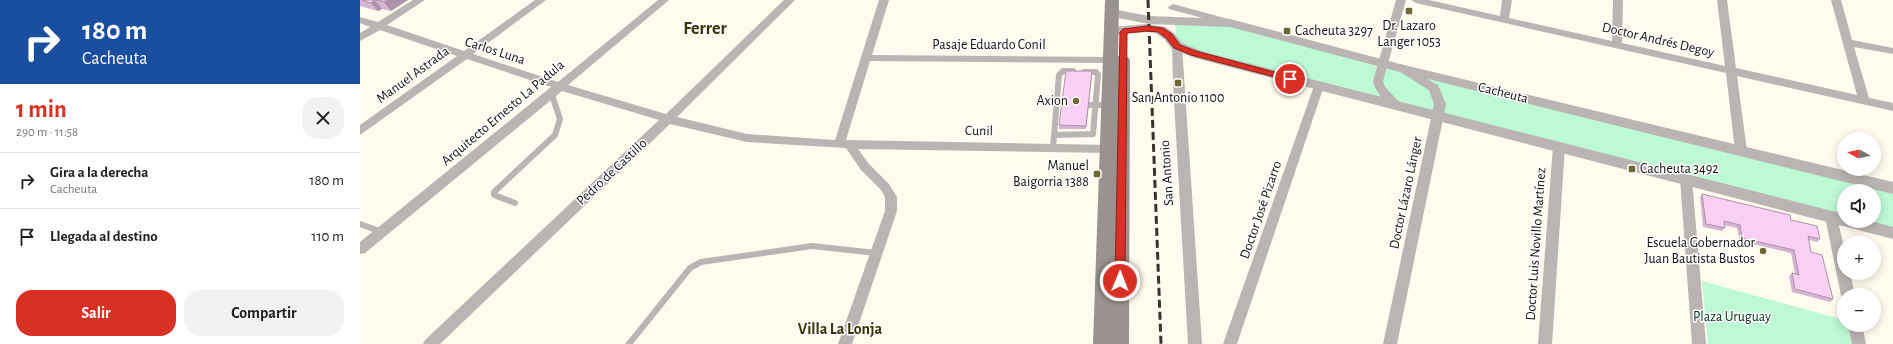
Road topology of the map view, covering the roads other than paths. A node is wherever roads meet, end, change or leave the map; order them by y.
1 (420, 0) edge
2 (541, 0) edge
3 (664, 0) edge
4 (790, 0) edge
5 (884, 0) edge
6 (1401, 0) edge
7 (1416, 0) edge
8 (1507, 0) edge
9 (1618, 0) edge
10 (1722, 0) edge
11 (1836, 0) edge
12 (1173, 4) edge
13 (1118, 7) edge
14 (360, 20) edge
15 (1175, 20) junction
16 (1504, 20) junction
17 (1230, 23) junction
18 (378, 26) junction
19 (1118, 31) junction
20 (360, 38) edge
21 (1848, 42) junction
22 (1617, 45) junction
23 (1177, 46) junction
24 (1893, 51) edge
25 (464, 56) junction
26 (866, 58) junction
27 (1111, 60) junction
28 (1383, 64) junction
29 (1400, 68) junction
30 (1732, 71) junction
31 (1319, 86) junction
32 (555, 89) junction
33 (1864, 100) junction
34 (1057, 104) junction
35 (1065, 104) edge
36 (1073, 104) edge
37 (1396, 105) junction
38 (1109, 106) junction
39 (1893, 107) edge
40 (1438, 116) junction
41 (668, 119) junction
42 (360, 131) edge
43 (1054, 135) junction
44 (844, 144) junction
45 (1559, 146) junction
46 (1053, 148) junction
47 (1108, 149) junction
48 (1742, 151) junction
49 (1686, 179) junction
50 (1893, 188) edge
51 (515, 203) dead end
52 (1837, 218) edge
53 (360, 224) edge
54 (1838, 228) edge
55 (1874, 228) edge
56 (382, 232) junction
57 (1893, 233) edge
58 (360, 249) edge
59 (876, 253) junction
60 (1847, 288) edge
61 (1856, 332) edge
62 (433, 344) edge
63 (629, 344) edge
64 (845, 344) edge
65 (1104, 344) edge
66 (1119, 344) edge
67 (1195, 344) edge
68 (1230, 344) edge
69 (1390, 344) edge
70 (1545, 344) edge
71 (1699, 344) edge
72 (1859, 344) edge

1 - 18 street
2 - 25 street, Manuel Astrada
3 - 32 street, Arquitecto Ernesto La Padula
4 - 41 street, Pedro de Castillo
5 - 26 street
6 - 28 street
7 - 16 street, Doctor Andrés Degoy
8 - 16 street
9 - 22 street
10 - 30 street
11 - 21 street
12 - 15 street, San Antonio
12 - 17 street
13 - 15 street, Cacheuta
13 - 19 main road
14 - 18 street, Carlos Luna
15 - 17 street, Cacheuta
15 - 23 street, San Antonio
16 - 22 street, Doctor Andrés Degoy
17 - 28 street, Cacheuta
18 - 20 street
18 - 25 street, Carlos Luna
19 - 23 street
19 - 27 main road
19 - 38 main road
21 - 24 street
21 - 33 street
22 - 30 street, Doctor Andrés Degoy
23 - 31 street
23 - 67 street, San Antonio
25 - 32 street, Carlos Luna
25 - 42 street, Manuel Astrada
26 - 27 street, Pasaje Eduardo Conil
26 - 44 street
27 - 38 main road
28 - 29 street, Cacheuta
28 - 37 street
29 - 40 street, Doctor Lázaro Lánger
29 - 48 street, Cacheuta
30 - 33 street, Doctor Andrés Degoy
30 - 48 street
31 - 37 street
31 - 68 street, Doctor José Pizarro
32 - 41 street, Carlos Luna
32 - 51 lane
32 - 56 street, Arquitecto Ernesto La Padula
33 - 39 street, Doctor Andrés Degoy
34 - 35 lane
34 - 38 lane
34 - 43 lane
36 - 38 lane
37 - 40 street
38 - 43 lane
38 - 47 main road
38 - 66 main road
40 - 45 street
40 - 69 street, Doctor Lázaro Lánger
41 - 44 street, Cunil
41 - 62 street, Pedro de Castillo
43 - 46 lane
44 - 46 street, Cunil
44 - 59 street
45 - 49 street
45 - 70 street, Doctor Luis Novillo Martínez
46 - 47 street, Cunil
47 - 65 main road
48 - 50 street, Cacheuta
49 - 52 street
49 - 71 street
53 - 56 lane
54 - 60 street
55 - 57 street
56 - 58 street, Arquitecto Ernesto La Padula
59 - 63 lane
59 - 64 street
61 - 72 street

